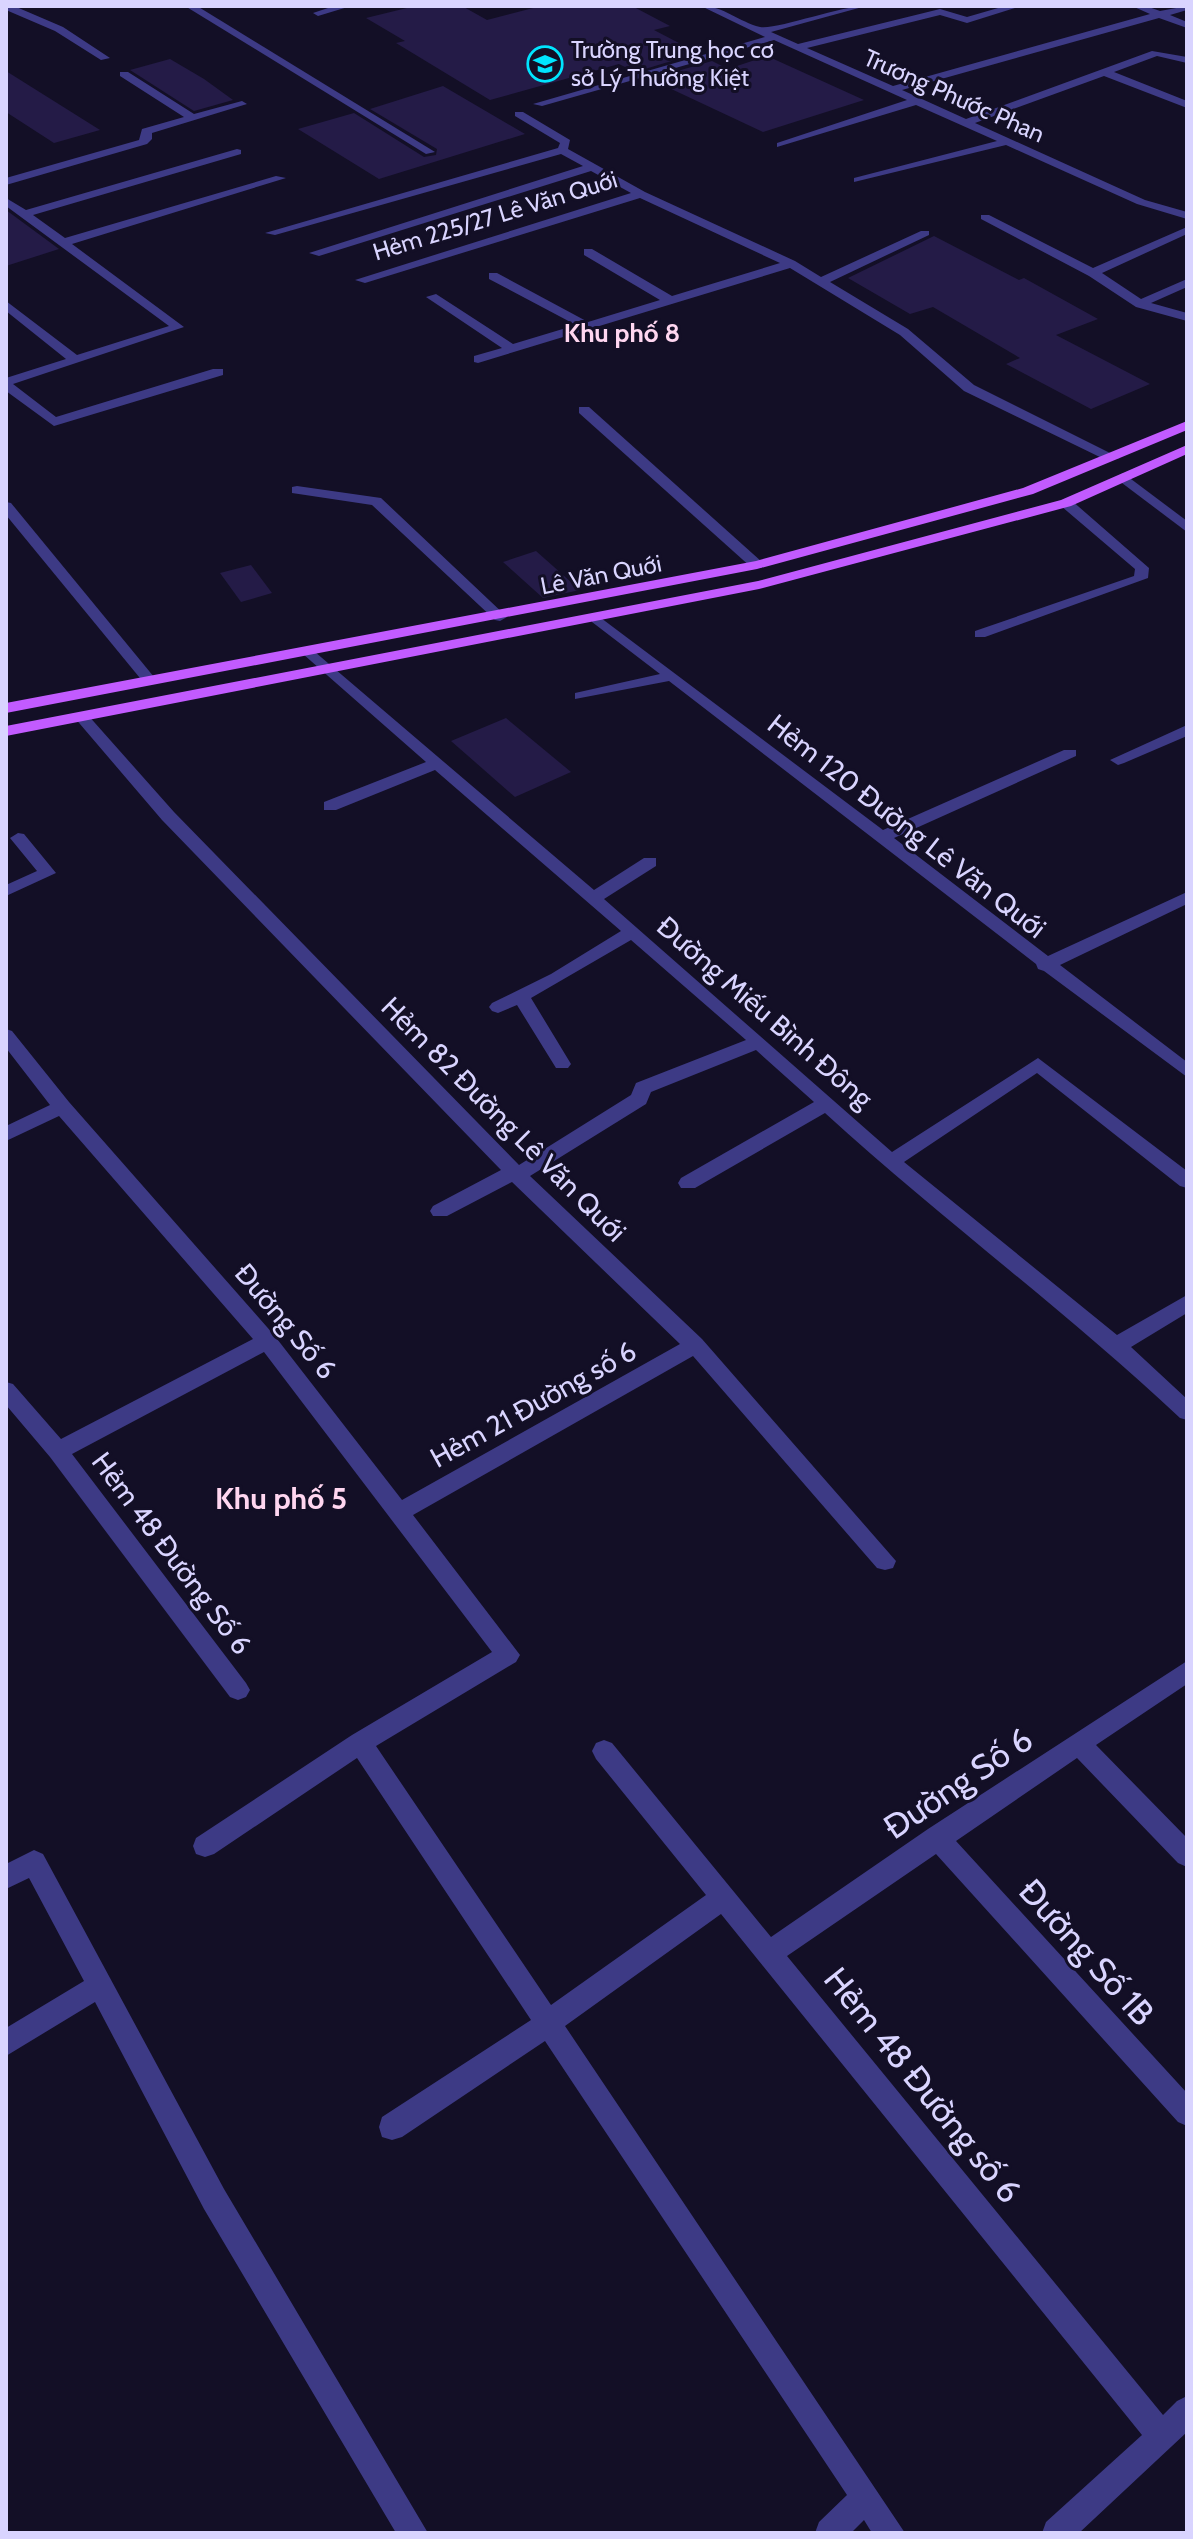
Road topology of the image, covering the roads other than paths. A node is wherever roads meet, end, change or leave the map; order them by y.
1 (6, 6) edge
2 (190, 6) edge
3 (346, 6) edge
4 (733, 6) edge
5 (861, 6) edge
6 (1016, 6) edge
7 (1137, 6) edge
8 (1187, 7) edge
9 (711, 8) edge
10 (318, 13) dead end
11 (1160, 15) junction
12 (1187, 25) edge
13 (761, 31) junction
14 (775, 37) junction
15 (798, 47) junction
16 (105, 58) dead end
17 (1187, 60) edge
18 (1104, 72) junction
19 (124, 74) dead end
20 (891, 90) junction
21 (916, 101) junction
22 (242, 104) dead end
23 (538, 104) dead end
24 (1187, 105) edge
25 (519, 114) dead end
26 (191, 117) junction
27 (966, 123) junction
28 (1007, 142) junction
29 (781, 145) dead end
30 (564, 148) junction
31 (237, 152) dead end
32 (430, 152) dead end
33 (594, 166) junction
34 (280, 178) dead end
35 (858, 180) dead end
36 (6, 182) edge
37 (641, 194) junction
38 (6, 201) edge
39 (24, 214) junction
40 (1187, 216) edge
41 (985, 217) dead end
42 (1187, 230) edge
43 (271, 233) dead end
44 (925, 233) dead end
45 (62, 243) junction
46 (588, 252) dead end
47 (315, 253) dead end
48 (791, 264) junction
49 (1093, 273) junction
50 (493, 276) dead end
51 (361, 280) dead end
52 (821, 282) junction
53 (1187, 283) edge
54 (432, 297) dead end
55 (673, 302) junction
56 (1140, 304) junction
57 (6, 305) edge
58 (1187, 317) edge
59 (588, 327) junction
60 (512, 349) junction
61 (478, 359) dead end
62 (75, 360) junction
63 (218, 372) dead end
64 (6, 384) edge
65 (584, 410) dead end
66 (1187, 425) edge
67 (1185, 451) edge
68 (1113, 458) junction
69 (1123, 477) junction
70 (297, 490) dead end
71 (1066, 503) junction
72 (6, 506) edge
73 (1187, 528) edge
74 (757, 565) junction
75 (500, 617) junction
76 (597, 619) junction
77 (980, 634) dead end
78 (308, 651) junction
79 (328, 670) junction
80 (673, 676) junction
81 (149, 680) junction
82 (580, 696) dead end
83 (6, 708) edge
84 (82, 717) junction
85 (1187, 730) edge
86 (6, 731) edge
87 (1070, 753) dead end
88 (1118, 760) dead end
89 (438, 763) junction
90 (330, 806) dead end
91 (18, 838) dead end
92 (880, 838) junction
93 (650, 862) dead end
94 (6, 891) edge
95 (1187, 897) edge
96 (593, 898) junction
97 (632, 932) junction
98 (1044, 965) junction
99 (521, 996) junction
100 (498, 1007) dead end
101 (6, 1035) edge
102 (759, 1042) junction
103 (1183, 1062) edge
104 (562, 1064) dead end
105 (827, 1103) junction
106 (62, 1107) junction
107 (6, 1134) edge
108 (891, 1162) junction
109 (515, 1174) junction
110 (1187, 1181) edge
111 (688, 1183) dead end
112 (440, 1211) dead end
113 (1187, 1303) edge
114 (267, 1341) junction
115 (695, 1345) junction
116 (1116, 1346) junction
117 (6, 1390) edge
118 (1187, 1412) edge
119 (58, 1451) junction
120 (399, 1512) junction
121 (885, 1561) dead end
122 (1187, 1671) edge
123 (238, 1690) dead end
124 (360, 1743) junction
125 (1078, 1743) junction
126 (604, 1751) dead end
127 (937, 1837) junction
128 (205, 1846) dead end
129 (1187, 1855) edge
130 (6, 1877) edge
131 (725, 1896) junction
132 (769, 1953) junction
133 (100, 1985) junction
134 (547, 2024) junction
135 (6, 2043) edge
136 (1187, 2113) edge
137 (392, 2127) dead end
138 (1187, 2411) edge
139 (1162, 2437) junction
140 (865, 2498) junction
141 (413, 2533) edge
142 (830, 2533) edge
143 (890, 2533) edge
144 (1057, 2533) edge

1 - 16 street
2 - 32 street
3 - 10 street
4 - 9 street
5 - 13 street
6 - 15 street
7 - 11 street
8 - 11 street
9 - 13 street, Trương Phước Phan
11 - 12 street
11 - 20 street
13 - 14 street, Trương Phước Phan
14 - 15 street, Trương Phước Phan
14 - 23 street
15 - 20 street, Trương Phước Phan
17 - 18 street
18 - 24 street
18 - 27 street
19 - 26 street
20 - 21 street, Trương Phước Phan
21 - 27 street, Trương Phước Phan
21 - 29 street
22 - 26 street
25 - 30 street
26 - 36 street
27 - 28 street, Trương Phước Phan
28 - 35 street
28 - 40 street, Trương Phước Phan
30 - 33 street
30 - 43 street
31 - 39 street
33 - 37 street
33 - 47 street
34 - 45 street
37 - 48 street
37 - 51 street, Hẻm 225/27 Lê Văn Quới
38 - 39 street
39 - 45 street
41 - 49 street
42 - 49 street
44 - 52 street
45 - 62 street
46 - 55 street
48 - 52 street
48 - 55 street
49 - 56 street
50 - 59 street
52 - 68 street
53 - 56 street
54 - 60 street
55 - 59 street
56 - 58 street
57 - 62 street
59 - 60 street
60 - 61 street
62 - 64 street
63 - 64 street
65 - 74 street
66 - 68 main road, Lê Văn Quới
67 - 69 main road, Lê Văn Quới
68 - 74 main road, Lê Văn Quới
69 - 71 main road, Lê Văn Quới
69 - 73 street
70 - 75 street
71 - 76 main road, Lê Văn Quới
71 - 77 street
72 - 81 street
74 - 75 main road, Lê Văn Quới
75 - 78 main road, Lê Văn Quới
76 - 79 main road, Lê Văn Quới
76 - 80 street, Hẻm 120 Đường Lê Văn Quới
78 - 79 street, Đường Miếu Bình Đông
78 - 81 main road, Lê Văn Quới
79 - 84 main road, Lê Văn Quới
79 - 89 street, Đường Miếu Bình Đông
80 - 82 street
80 - 92 street, Hẻm 120 Đường Lê Văn Quới
81 - 83 main road, Lê Văn Quới
84 - 86 main road, Lê Văn Quới
84 - 109 street, Hẻm 82 Đường Lê Văn Quới
85 - 88 street
87 - 92 street
89 - 90 street
89 - 96 street, Đường Miếu Bình Đông
91 - 94 street
92 - 98 street, Hẻm 120 Đường Lê Văn Quới
93 - 96 street
95 - 98 street
96 - 97 street, Đường Miếu Bình Đông
97 - 99 street
97 - 102 street, Đường Miếu Bình Đông
98 - 103 street, Hẻm 120 Đường Lê Văn Quới
99 - 100 street
99 - 104 street
101 - 106 street, Đường Số 6
102 - 105 street, Đường Miếu Bình Đông
102 - 109 street
105 - 108 street, Đường Miếu Bình Đông
105 - 111 street
106 - 107 street
106 - 114 street, Đường Số 6
108 - 110 street
108 - 116 street, Đường Miếu Bình Đông
109 - 112 street
109 - 115 street, Hẻm 82 Đường Lê Văn Quới
113 - 116 street
114 - 119 street, Hẻm 48 Đường Số 6
114 - 120 street, Đường Số 6
115 - 120 street, Hẻm 21 Đường số 6
115 - 121 street, Hẻm 82 Đường Lê Văn Quới
116 - 118 street, Đường Miếu Bình Đông
117 - 119 street, Hẻm 48 Đường Số 6
119 - 123 street, Hẻm 48 Đường Số 6
120 - 124 street, Đường Số 6
122 - 125 street, Đường Số 6
124 - 128 street
124 - 134 street
125 - 127 street, Đường Số 6
125 - 129 street
126 - 131 street, Hẻm 48 Đường số 6
127 - 132 street, Đường Số 6
127 - 136 street, Đường Số 1B
130 - 133 street
131 - 132 street, Hẻm 48 Đường số 6
131 - 134 street
132 - 139 street, Hẻm 48 Đường số 6
133 - 135 street
133 - 141 street
134 - 137 street
134 - 140 street
138 - 139 street
139 - 144 street
140 - 142 street
140 - 143 street

